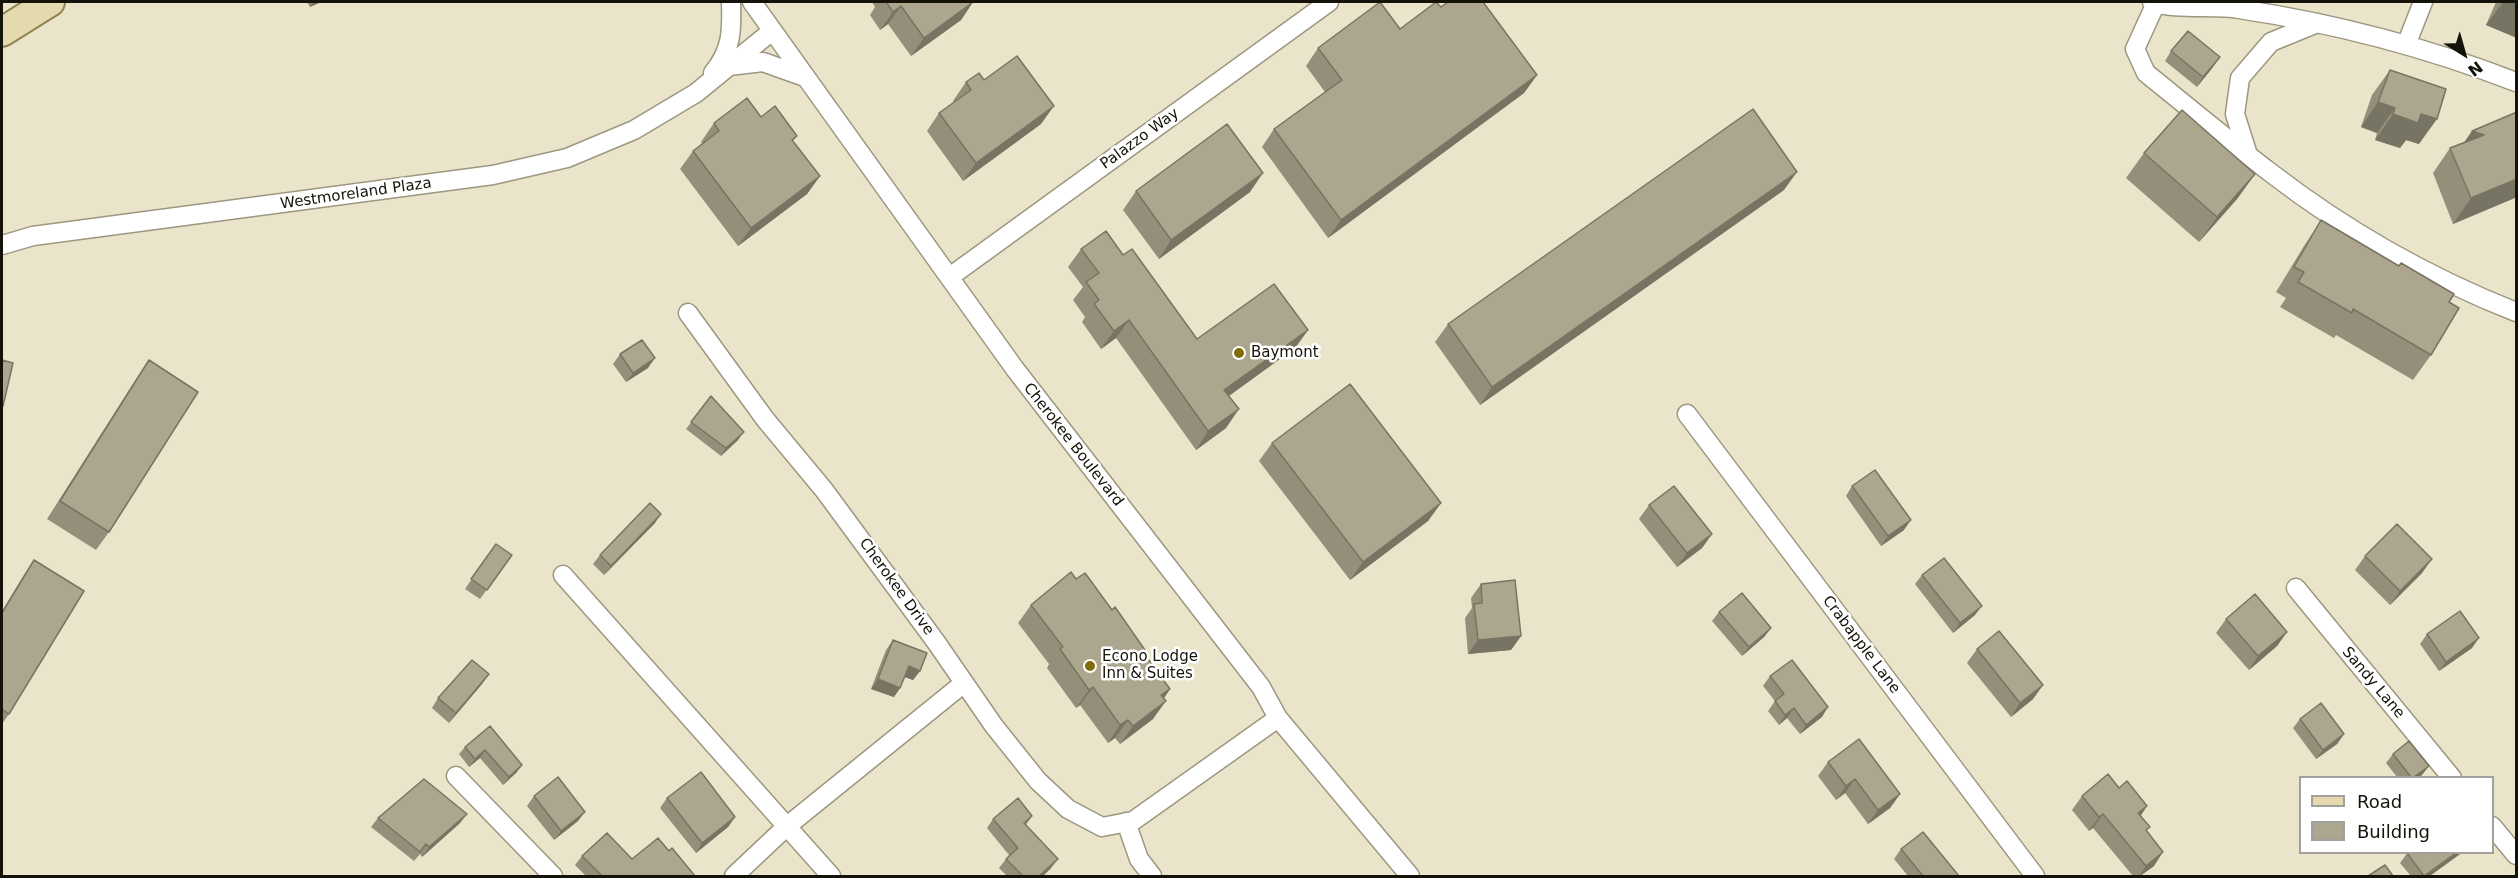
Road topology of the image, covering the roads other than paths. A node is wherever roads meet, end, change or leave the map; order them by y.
1 (50, 2) edge
2 (731, 2) edge
3 (752, 2) edge
4 (1329, 2) edge
5 (2154, 2) edge
6 (2423, 2) edge
7 (2315, 24) junction
8 (772, 31) junction
9 (2, 32) edge
10 (2406, 45) junction
11 (729, 66) junction
12 (805, 77) junction
13 (2517, 82) edge
14 (696, 93) junction
15 (2248, 155) junction
16 (2, 245) edge
17 (951, 276) junction
18 (2517, 312) edge
19 (688, 313) dead end
20 (1687, 414) dead end
21 (563, 575) dead end
22 (2296, 588) dead end
23 (964, 683) junction
24 (1278, 718) junction
25 (456, 776) dead end
26 (2451, 776) edge
27 (1126, 822) junction
28 (786, 827) junction
29 (2494, 827) edge
30 (2517, 855) edge
31 (553, 876) edge
32 (734, 876) edge
33 (831, 876) edge
34 (1152, 876) edge
35 (1410, 876) edge
36 (2035, 876) edge

1 - 9 main road
2 - 14 street, Westmoreland Plaza
3 - 8 street, Cherokee Boulevard
4 - 17 street, Palazzo Way
5 - 7 street
5 - 15 street
6 - 10 street
7 - 10 street
7 - 15 street
8 - 11 street, Westmoreland Plaza
8 - 12 street, Cherokee Boulevard
10 - 13 street
11 - 12 street
11 - 14 street, Westmoreland Plaza
12 - 17 street, Cherokee Boulevard
14 - 16 street, Westmoreland Plaza
15 - 18 street
17 - 24 street, Cherokee Boulevard
19 - 23 street, Cherokee Drive
20 - 36 street, Crabapple Lane
21 - 28 street
22 - 26 street, Sandy Lane
23 - 27 street, Cherokee Drive
23 - 28 street
24 - 27 street, Cherokee Drive
24 - 35 street, Cherokee Boulevard
25 - 31 street
27 - 34 street
28 - 32 street
28 - 33 street
29 - 30 street

